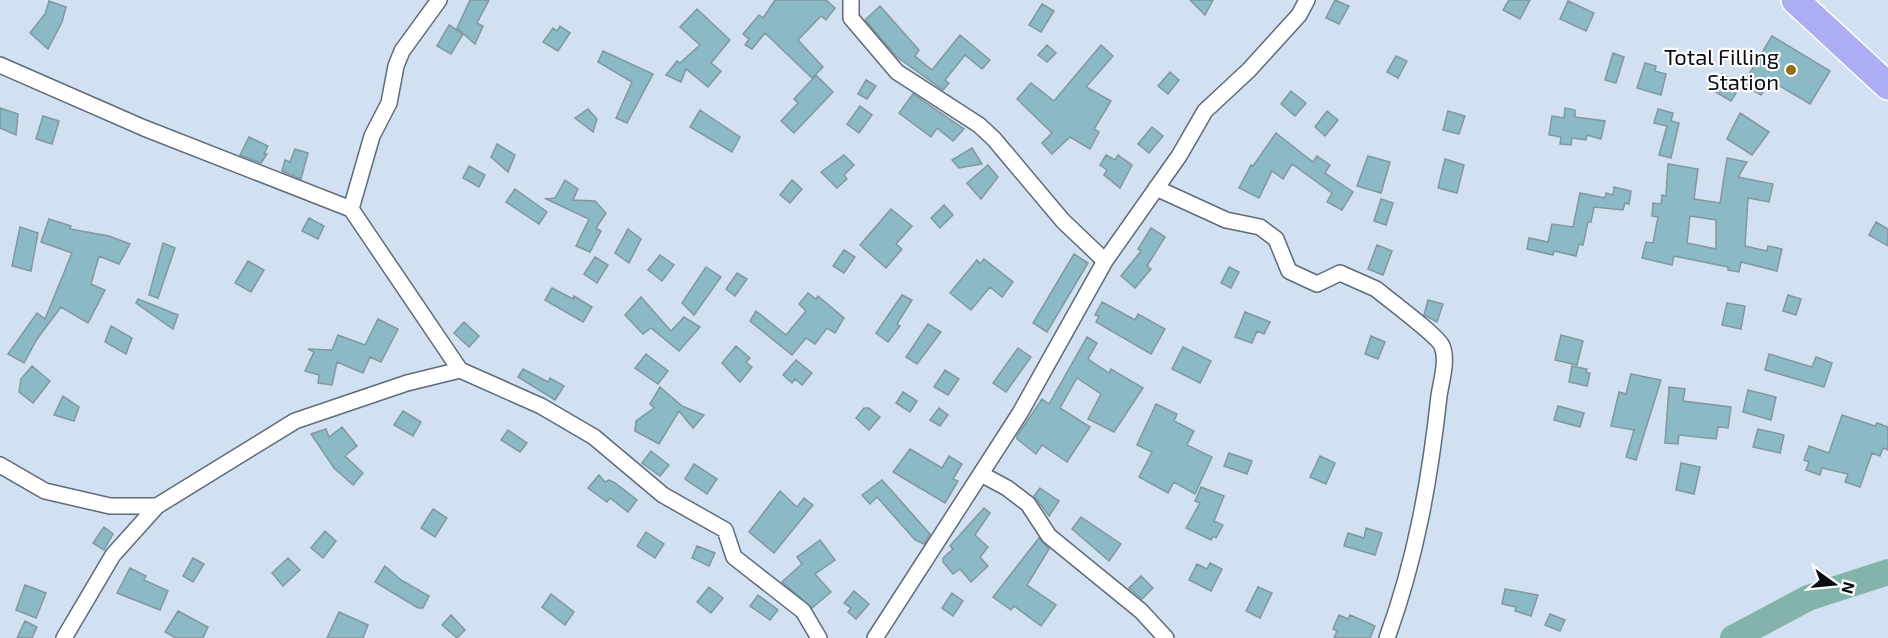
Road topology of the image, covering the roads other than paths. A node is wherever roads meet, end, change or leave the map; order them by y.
1 (439, 0) edge
2 (851, 0) edge
3 (1307, 0) edge
4 (1795, 0) edge
5 (0, 65) edge
6 (1888, 86) edge
7 (1156, 188) junction
8 (351, 209) junction
9 (1105, 261) junction
10 (460, 370) junction
11 (0, 465) edge
12 (981, 474) junction
13 (157, 506) junction
14 (64, 638) edge
15 (819, 638) edge
16 (875, 638) edge
17 (1166, 638) edge
18 (1387, 638) edge

1 - 8 street
2 - 9 street
3 - 7 street
4 - 6 highway
5 - 8 street
7 - 9 street
7 - 18 street
8 - 10 street
9 - 12 street
10 - 13 street
10 - 15 street
11 - 13 street
12 - 16 street
12 - 17 street
13 - 14 street

